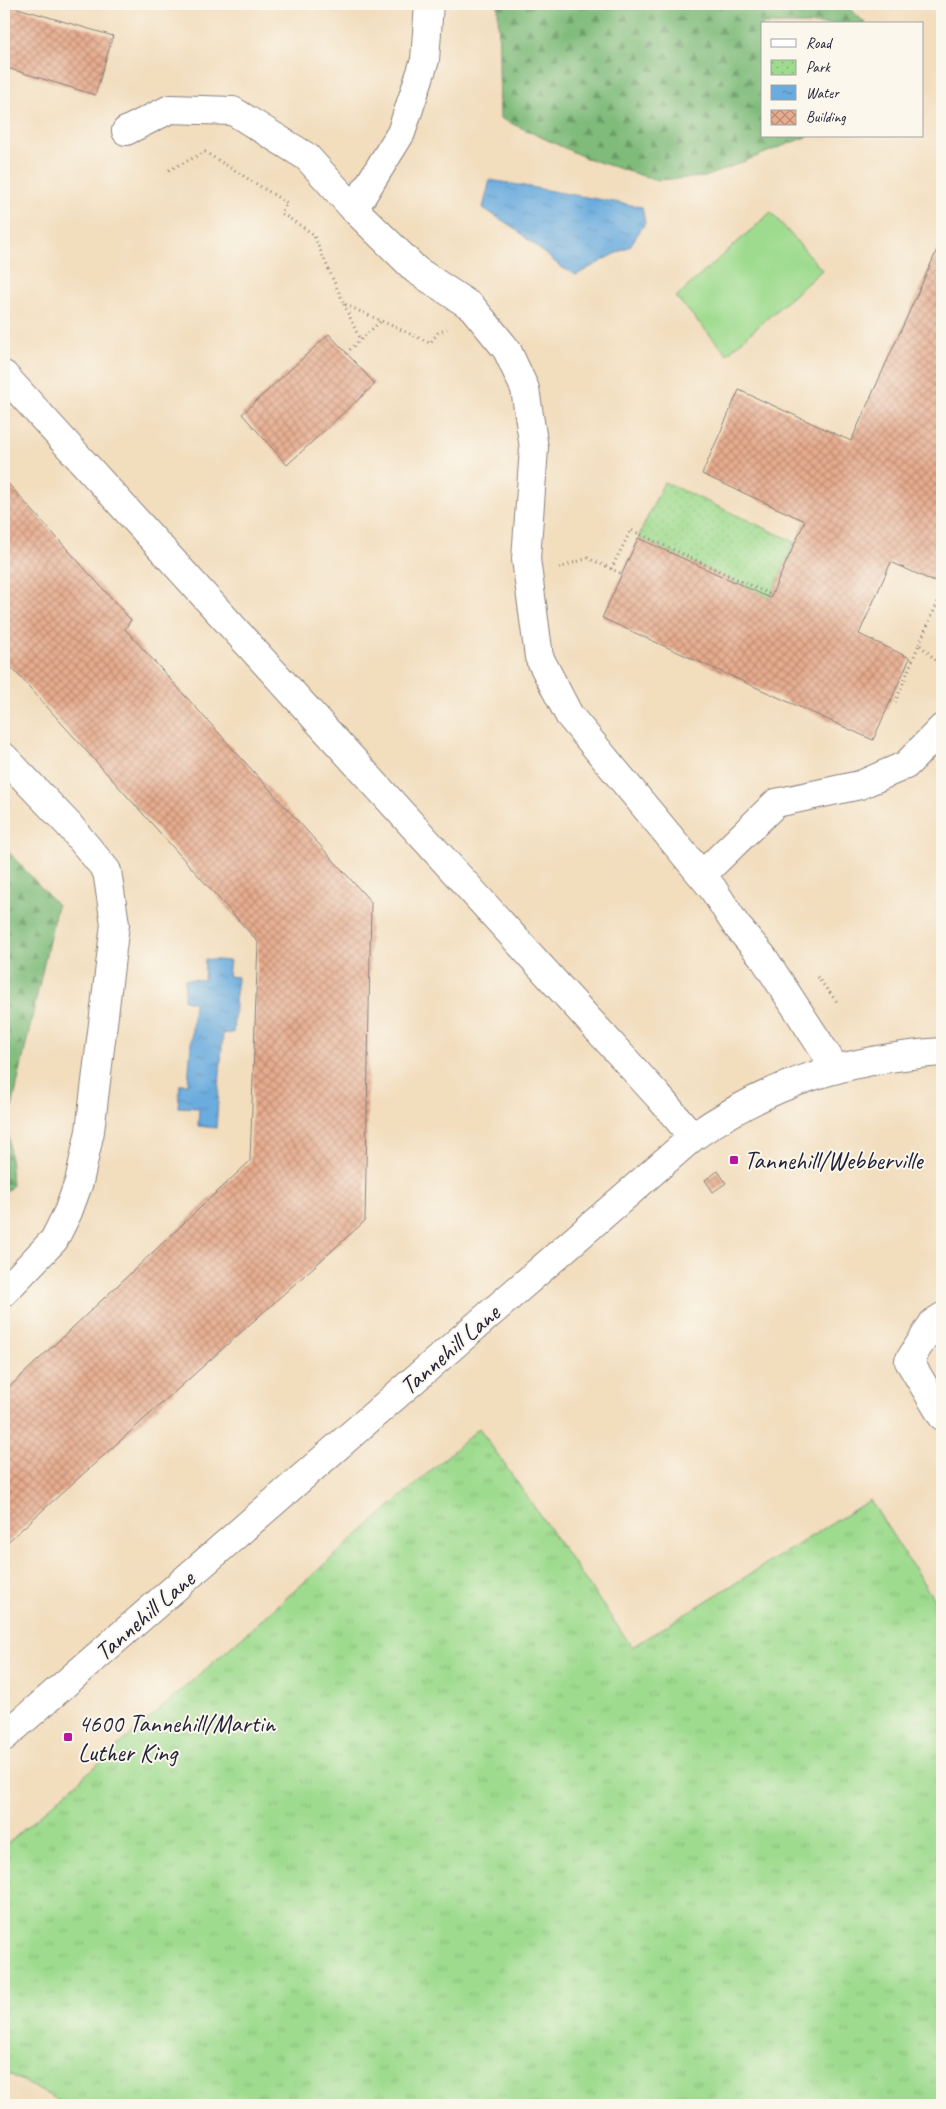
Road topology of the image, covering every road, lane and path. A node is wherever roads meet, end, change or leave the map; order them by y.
1 (429, 4) edge
2 (126, 131) dead end
3 (168, 170) dead end
4 (354, 208) junction
5 (344, 304) junction
6 (381, 321) junction
7 (454, 330) dead end
8 (360, 340) junction
9 (346, 353) dead end
10 (4, 375) edge
11 (554, 569) dead end
12 (611, 569) junction
13 (622, 574) dead end
14 (942, 593) edge
15 (771, 595) dead end
16 (919, 644) junction
17 (942, 656) edge
18 (937, 661) junction
19 (942, 666) edge
20 (891, 701) dead end
21 (942, 728) edge
22 (4, 756) edge
23 (702, 875) junction
24 (942, 1052) edge
25 (836, 1069) junction
26 (693, 1137) junction
27 (4, 1292) edge
28 (942, 1317) edge
29 (942, 1416) edge
30 (4, 1737) edge

1 - 4 street
2 - 4 street
3 - 5 path
4 - 23 street
5 - 6 path
5 - 8 path
6 - 7 path
6 - 8 path
8 - 9 path
10 - 26 street
11 - 12 path
12 - 13 path
12 - 15 path
14 - 16 path
16 - 18 path
16 - 20 path
17 - 18 path
18 - 19 path
21 - 23 street
22 - 27 street
23 - 25 street
24 - 25 street, Tannehill Lane
25 - 26 street, Tannehill Lane
26 - 30 street, Tannehill Lane
28 - 29 street

